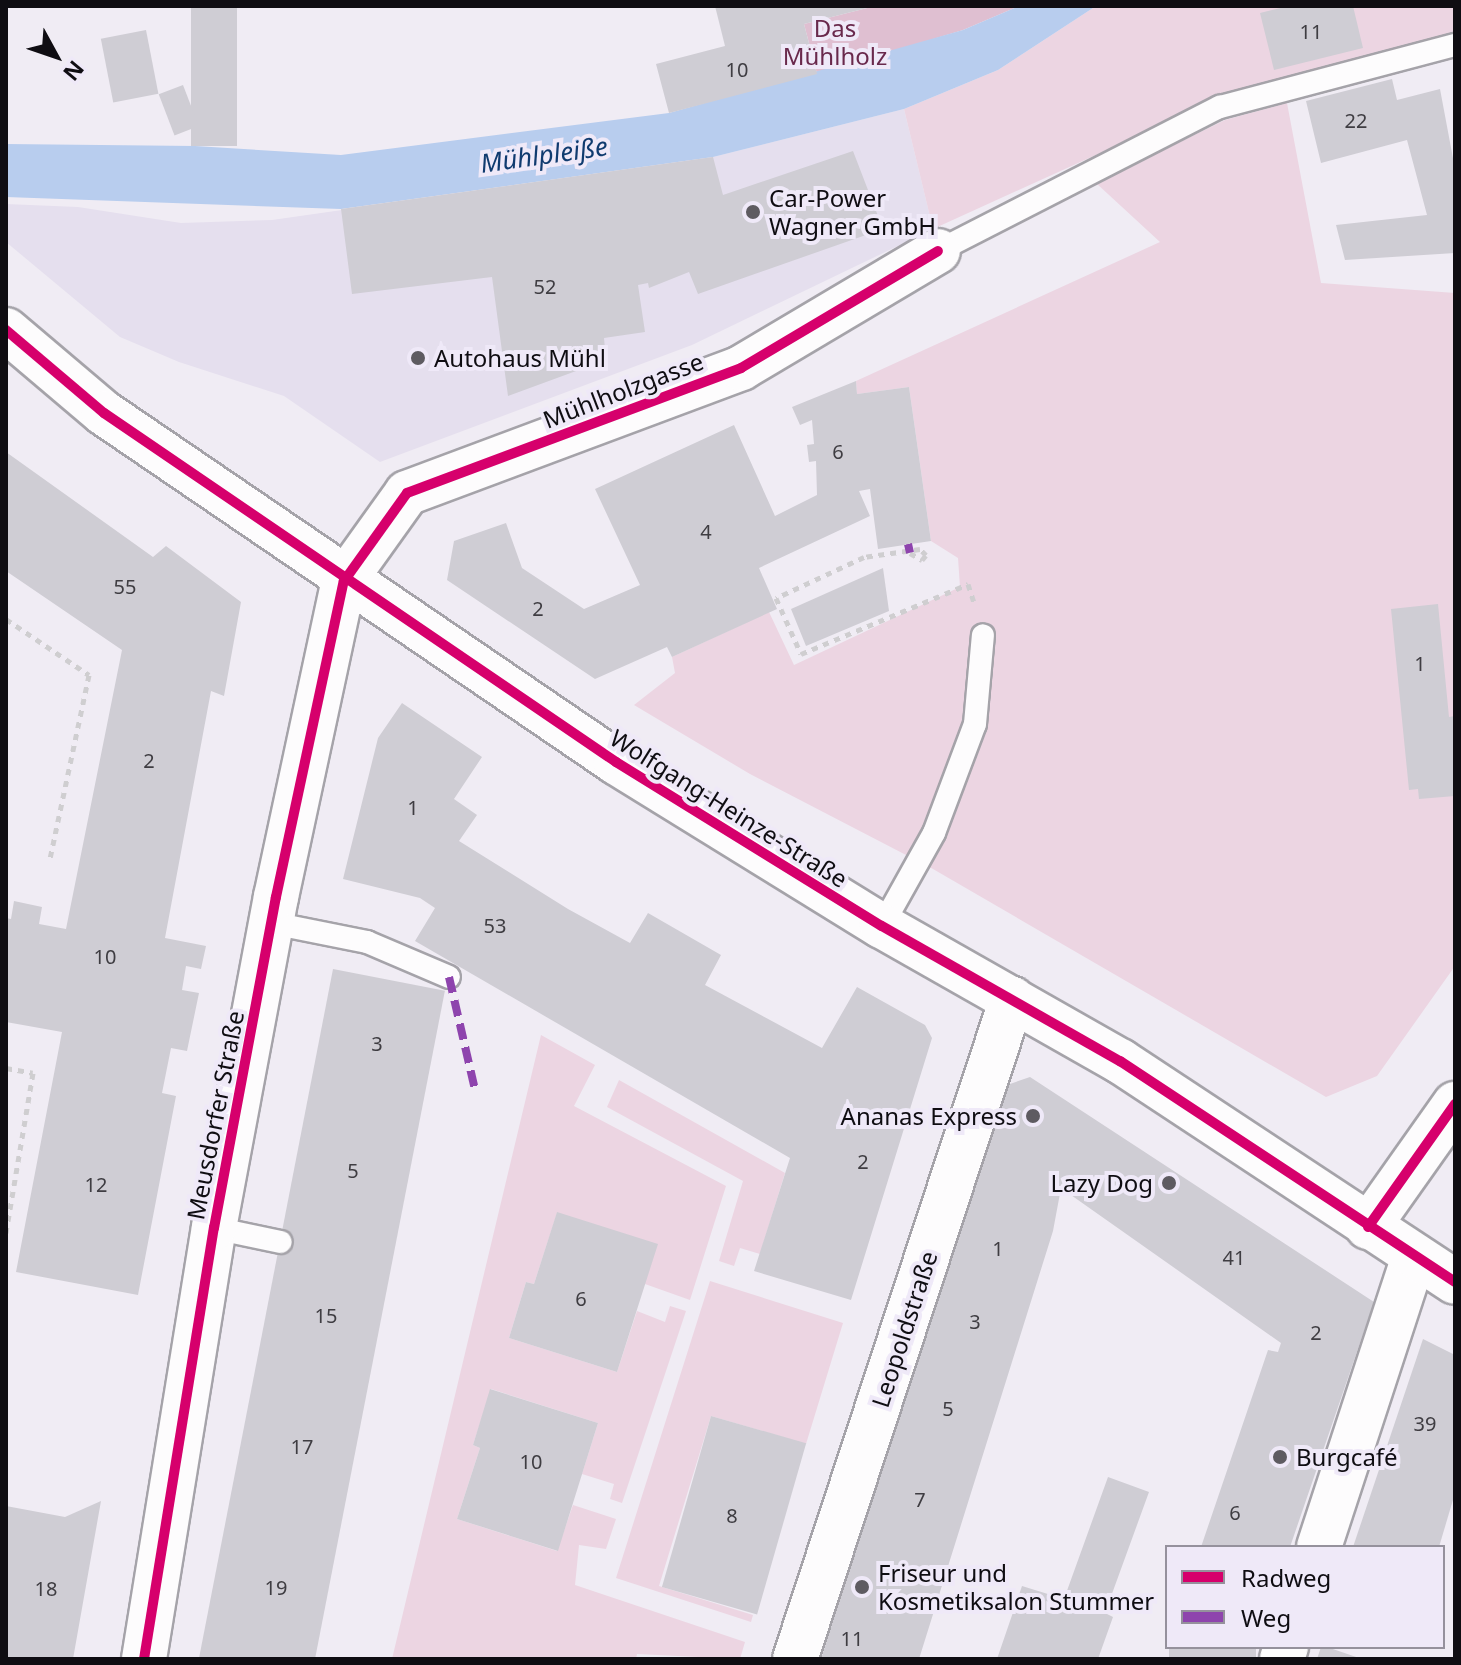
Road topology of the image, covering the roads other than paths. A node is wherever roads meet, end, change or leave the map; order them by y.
1 (1455, 45) edge
2 (938, 251) joint
3 (6, 330) edge
4 (344, 581) junction
5 (983, 635) road end
6 (272, 923) junction
7 (882, 926) junction
8 (449, 977) dead end
9 (1012, 999) junction
10 (1455, 1104) edge
11 (1368, 1227) junction
12 (214, 1228) junction
13 (281, 1242) dead end
14 (1414, 1256) junction
15 (1455, 1282) edge
16 (1320, 1545) edge
17 (144, 1659) edge
18 (795, 1659) edge

1 - 2 lane
2 - 4 street, Mühlholzgasse
3 - 4 street, Wolfgang-Heinze-Straße
4 - 6 street, Meusdorfer Straße
4 - 7 street, Wolfgang-Heinze-Straße
5 - 7 lane
6 - 8 lane
6 - 12 street, Meusdorfer Straße
7 - 9 street, Wolfgang-Heinze-Straße
9 - 11 street, Wolfgang-Heinze-Straße
9 - 18 street, Leopoldstraße
10 - 11 street
11 - 14 street, Wolfgang-Heinze-Straße
12 - 13 lane
12 - 17 street, Meusdorfer Straße
14 - 15 street, Wolfgang-Heinze-Straße
14 - 16 street

